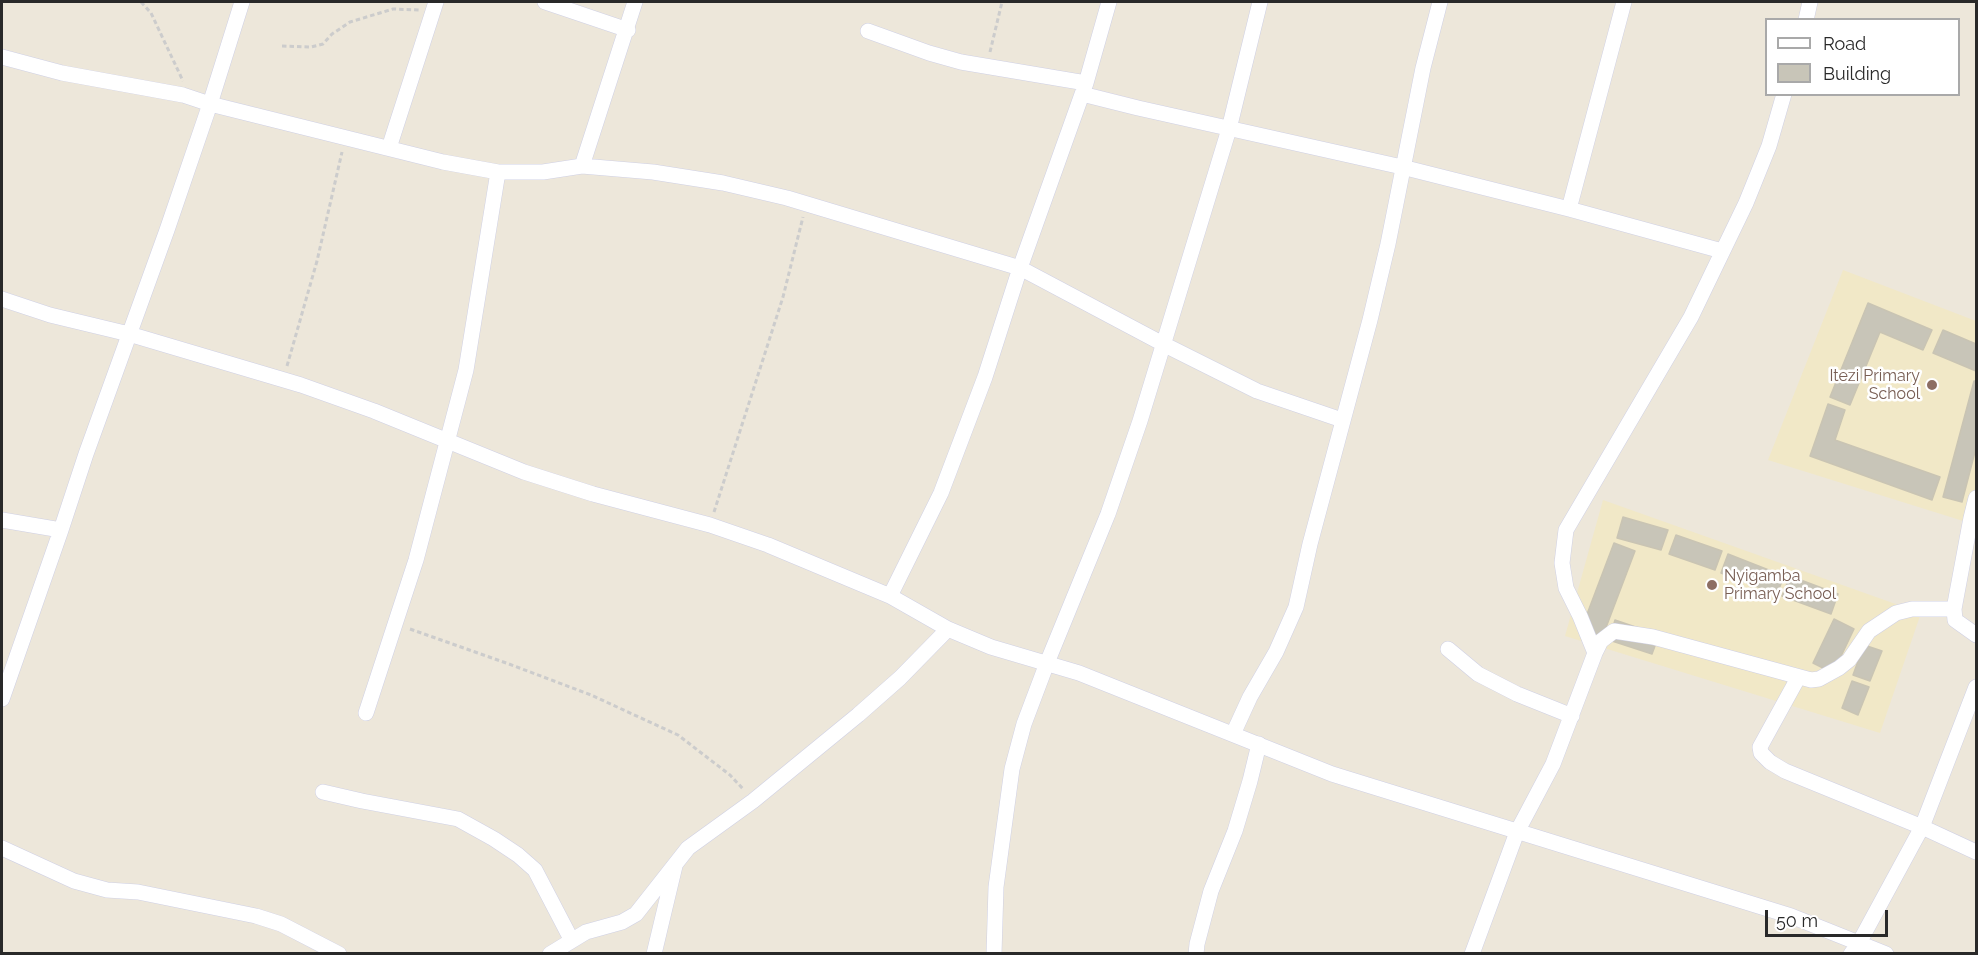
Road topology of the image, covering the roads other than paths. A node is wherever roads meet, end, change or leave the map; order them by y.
1 (242, 2) edge
2 (544, 2) edge
3 (635, 2) edge
4 (1109, 2) edge
5 (1260, 2) edge
6 (1440, 2) edge
7 (1624, 2) edge
8 (1810, 2) edge
9 (434, 6) edge
10 (1806, 18) edge
11 (628, 30) junction
12 (868, 31) dead end
13 (2, 57) edge
14 (1084, 89) junction
15 (1783, 96) edge
16 (210, 104) junction
17 (1229, 129) junction
18 (389, 148) junction
19 (582, 166) junction
20 (1402, 167) junction
21 (498, 172) junction
22 (1569, 209) junction
23 (1722, 250) junction
24 (1020, 268) junction
25 (2, 299) edge
26 (129, 334) junction
27 (1165, 345) junction
28 (1342, 420) junction
29 (447, 440) junction
30 (1977, 498) edge
31 (2, 520) edge
32 (62, 530) junction
33 (890, 596) junction
34 (1954, 606) junction
35 (948, 629) junction
36 (1977, 634) edge
37 (1448, 649) dead end
38 (1595, 653) junction
39 (1047, 663) junction
40 (1798, 678) junction
41 (1977, 687) edge
42 (2, 699) edge
43 (366, 713) dead end
44 (1572, 716) junction
45 (1233, 734) junction
46 (1259, 744) junction
47 (324, 792) dead end
48 (1922, 827) junction
49 (1517, 832) junction
50 (2, 848) edge
51 (1977, 852) edge
52 (676, 861) junction
53 (571, 939) junction
54 (1855, 948) edge
55 (339, 954) edge
56 (550, 954) edge
57 (654, 954) edge
58 (994, 954) edge
59 (1196, 954) edge
60 (1472, 954) edge
61 (1886, 954) edge

1 - 16 street
2 - 11 street
3 - 11 street
4 - 14 street
5 - 17 street
6 - 20 street
7 - 22 street
8 - 10 street
9 - 18 street
11 - 19 street
12 - 14 street
13 - 16 street
14 - 17 street
14 - 24 street
15 - 23 street
16 - 18 street
16 - 26 street
17 - 20 street
17 - 27 street
18 - 21 street
19 - 21 street
19 - 24 street
20 - 22 street
20 - 28 street
21 - 29 street
22 - 23 street
23 - 38 street
24 - 27 street
24 - 33 street
25 - 26 street
26 - 29 street
26 - 32 street
27 - 28 street
27 - 39 street
28 - 45 street
29 - 33 street
29 - 43 street
30 - 34 street
31 - 32 street
32 - 42 street
33 - 35 street
34 - 36 street
34 - 40 street
35 - 39 street
35 - 52 street
37 - 44 street
38 - 40 street
38 - 44 street
39 - 45 street
39 - 58 street
40 - 48 street
41 - 48 street
44 - 49 street
45 - 46 street
46 - 49 street
46 - 59 street
47 - 53 street
48 - 51 street
48 - 54 street
49 - 54 street
49 - 60 street
50 - 55 street
52 - 53 street
52 - 57 street
53 - 56 street
54 - 61 street

